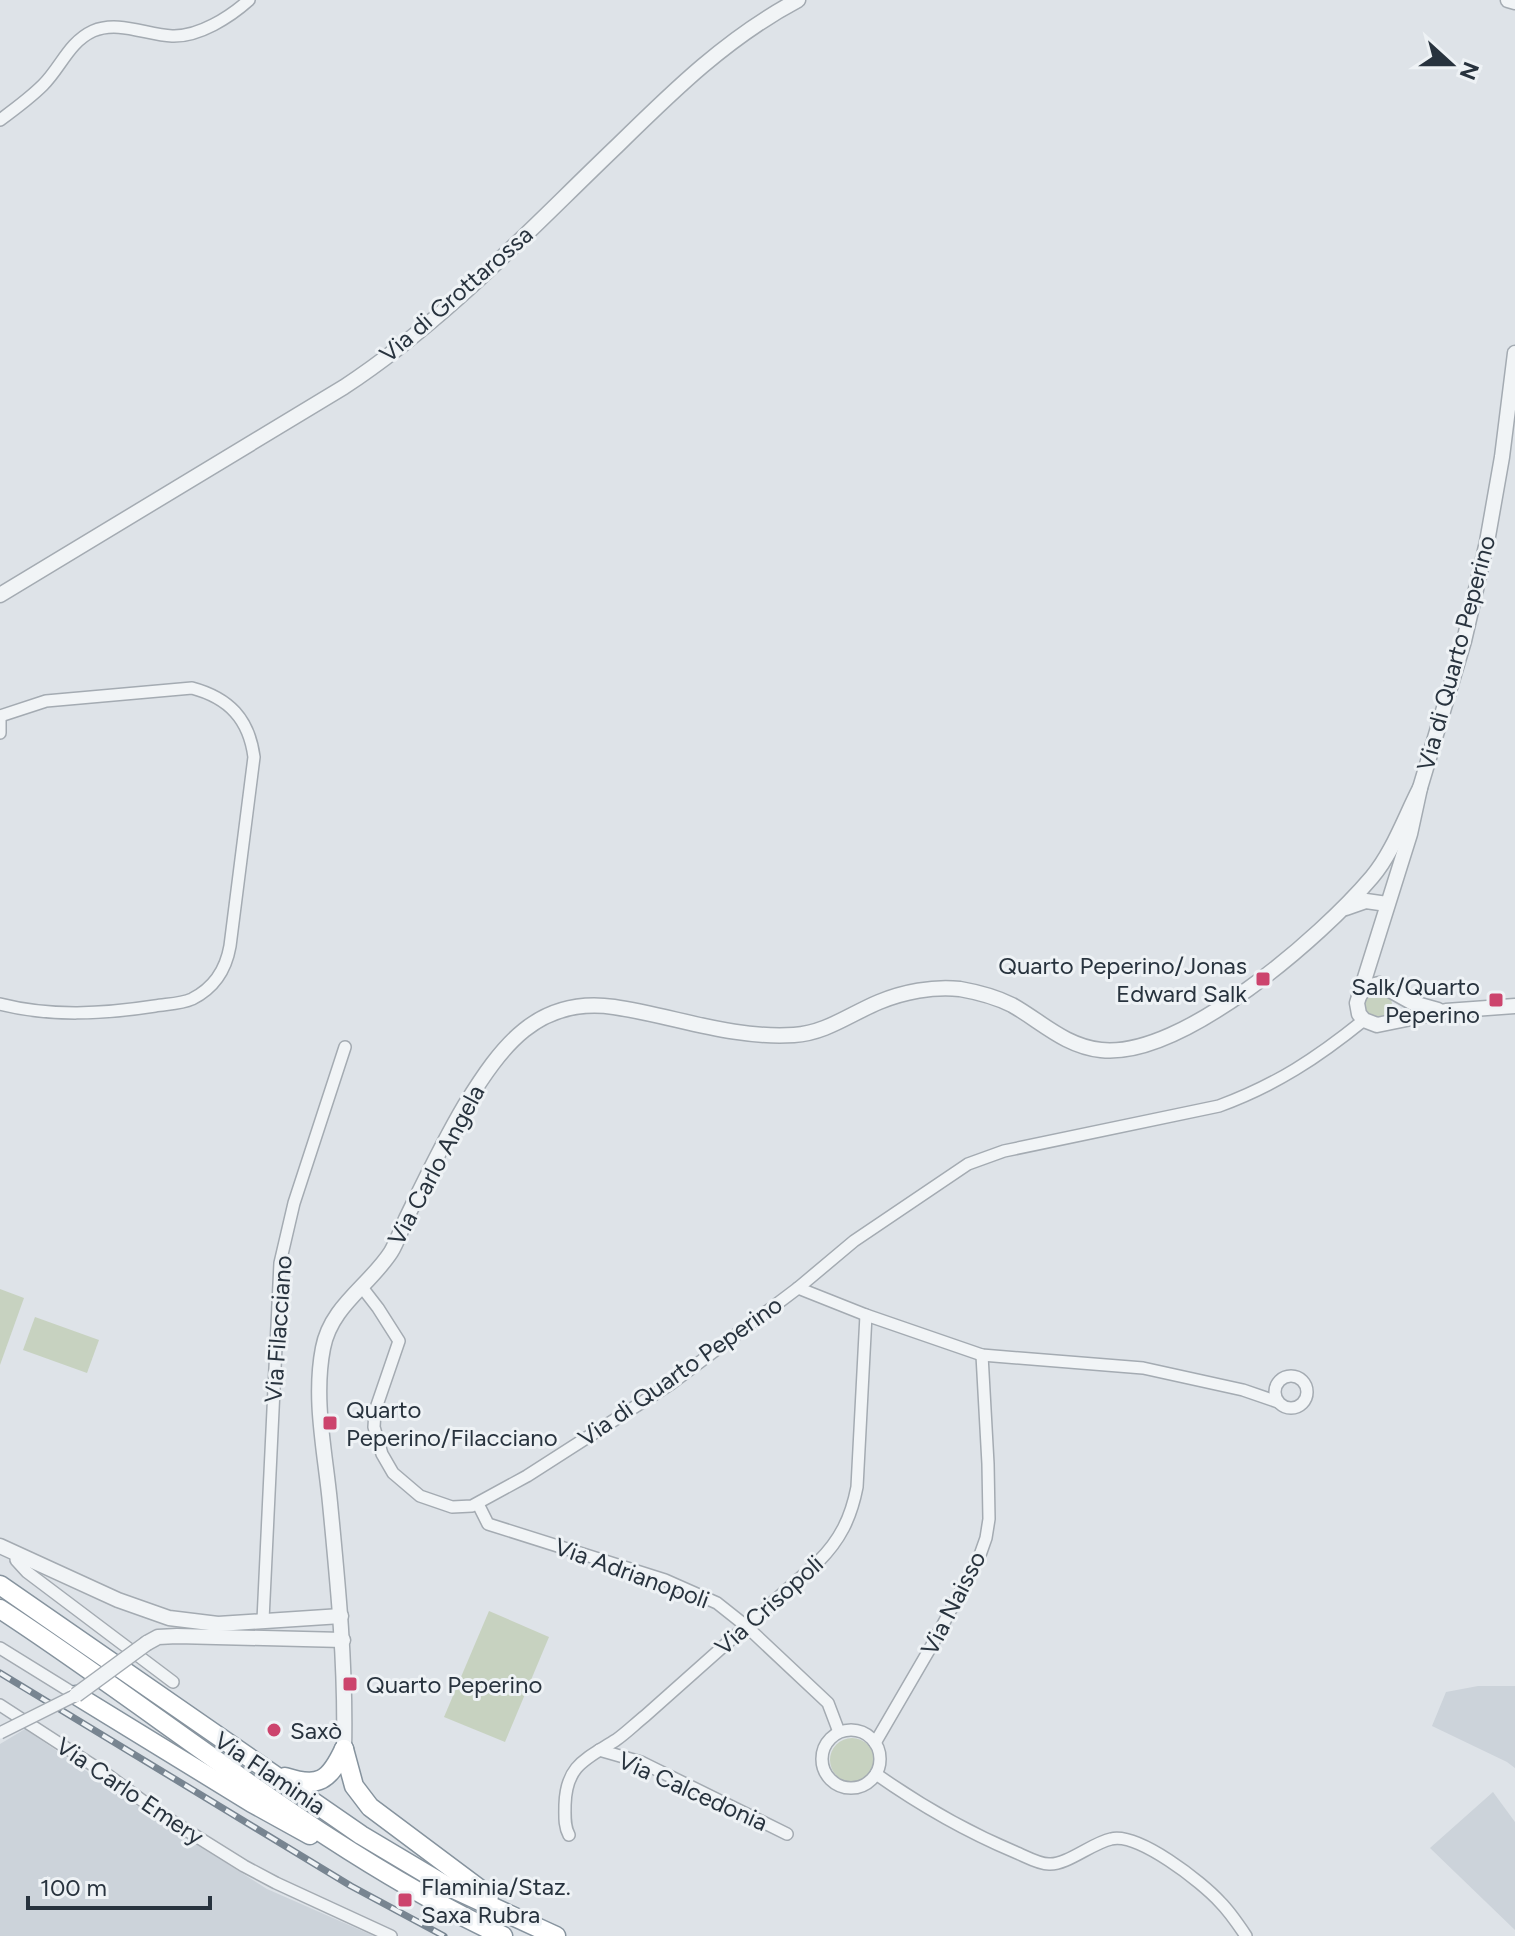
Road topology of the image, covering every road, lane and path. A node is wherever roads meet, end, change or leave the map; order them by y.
1 (249, 0) edge
2 (798, 0) edge
3 (1508, 0) edge
4 (1515, 2) edge
5 (0, 120) edge
6 (1515, 353) edge
7 (0, 595) edge
8 (0, 716) edge
9 (0, 733) edge
10 (1420, 788) junction
11 (1394, 883) junction
12 (1363, 886) junction
13 (1387, 904) junction
14 (1341, 909) junction
15 (1374, 948) junction
16 (1389, 988) junction
17 (1359, 996) junction
18 (0, 1004) edge
19 (1515, 1006) edge
20 (1446, 1011) junction
21 (1364, 1020) junction
22 (1390, 1021) junction
23 (345, 1047) dead end
24 (361, 1286) junction
25 (798, 1288) junction
26 (866, 1315) junction
27 (982, 1355) junction
28 (1276, 1397) dead end
29 (478, 1504) junction
30 (0, 1546) edge
31 (17, 1554) junction
32 (0, 1585) edge
33 (0, 1609) edge
34 (341, 1616) junction
35 (263, 1620) junction
36 (746, 1626) junction
37 (343, 1640) junction
38 (0, 1648) edge
39 (0, 1658) edge
40 (20, 1660) junction
41 (173, 1682) dead end
42 (76, 1695) junction
43 (0, 1705) edge
44 (839, 1732) junction
45 (0, 1733) edge
46 (875, 1743) junction
47 (344, 1749) junction
48 (599, 1750) junction
49 (264, 1769) junction
50 (876, 1774) junction
51 (787, 1834) dead end
52 (569, 1835) dead end
53 (374, 1866) junction
54 (391, 1936) edge
55 (503, 1936) edge
56 (556, 1936) edge
57 (1246, 1936) edge

1 - 5 street
2 - 7 street, Via di Grottarossa
3 - 4 street
6 - 10 street, Via di Quarto Peperino
8 - 9 street
8 - 18 street
10 - 11 street, Via di Quarto Peperino
10 - 12 street
11 - 12 street
11 - 13 street, Via di Quarto Peperino
12 - 14 street
13 - 14 street
13 - 15 street, Via di Quarto Peperino
14 - 24 street, Via Carlo Angela
15 - 16 street
15 - 17 street, Via di Quarto Peperino
16 - 17 street
16 - 20 street
16 - 22 street
17 - 21 street
19 - 20 street
20 - 22 street
21 - 22 street
21 - 25 street, Via di Quarto Peperino
23 - 35 street, Via Filacciano
24 - 29 street
24 - 34 street
25 - 26 street
25 - 29 street, Via di Quarto Peperino
26 - 27 street
26 - 36 street, Via Crisopoli
27 - 28 street
27 - 46 street, Via Naisso
29 - 36 street, Via Adrianopoli
30 - 31 street
31 - 35 street
31 - 41 street
32 - 49 highway, Via Flaminia
33 - 53 highway, Via Flaminia
34 - 35 street
34 - 37 street
36 - 44 street, Via Adrianopoli
36 - 48 street, Via Crisopoli
37 - 42 street, bridge
37 - 47 street
38 - 40 street
39 - 40 street
40 - 42 street
42 - 45 street, bridge
42 - 53 highway
43 - 54 street, Via Carlo Emery
44 - 46 street
44 - 50 street
46 - 50 street
47 - 49 highway
47 - 56 highway
48 - 51 street, Via Calcedonia
48 - 52 street, Via Crisopoli
49 - 56 highway, Via Flaminia
50 - 57 street
53 - 55 highway, Via Flaminia

